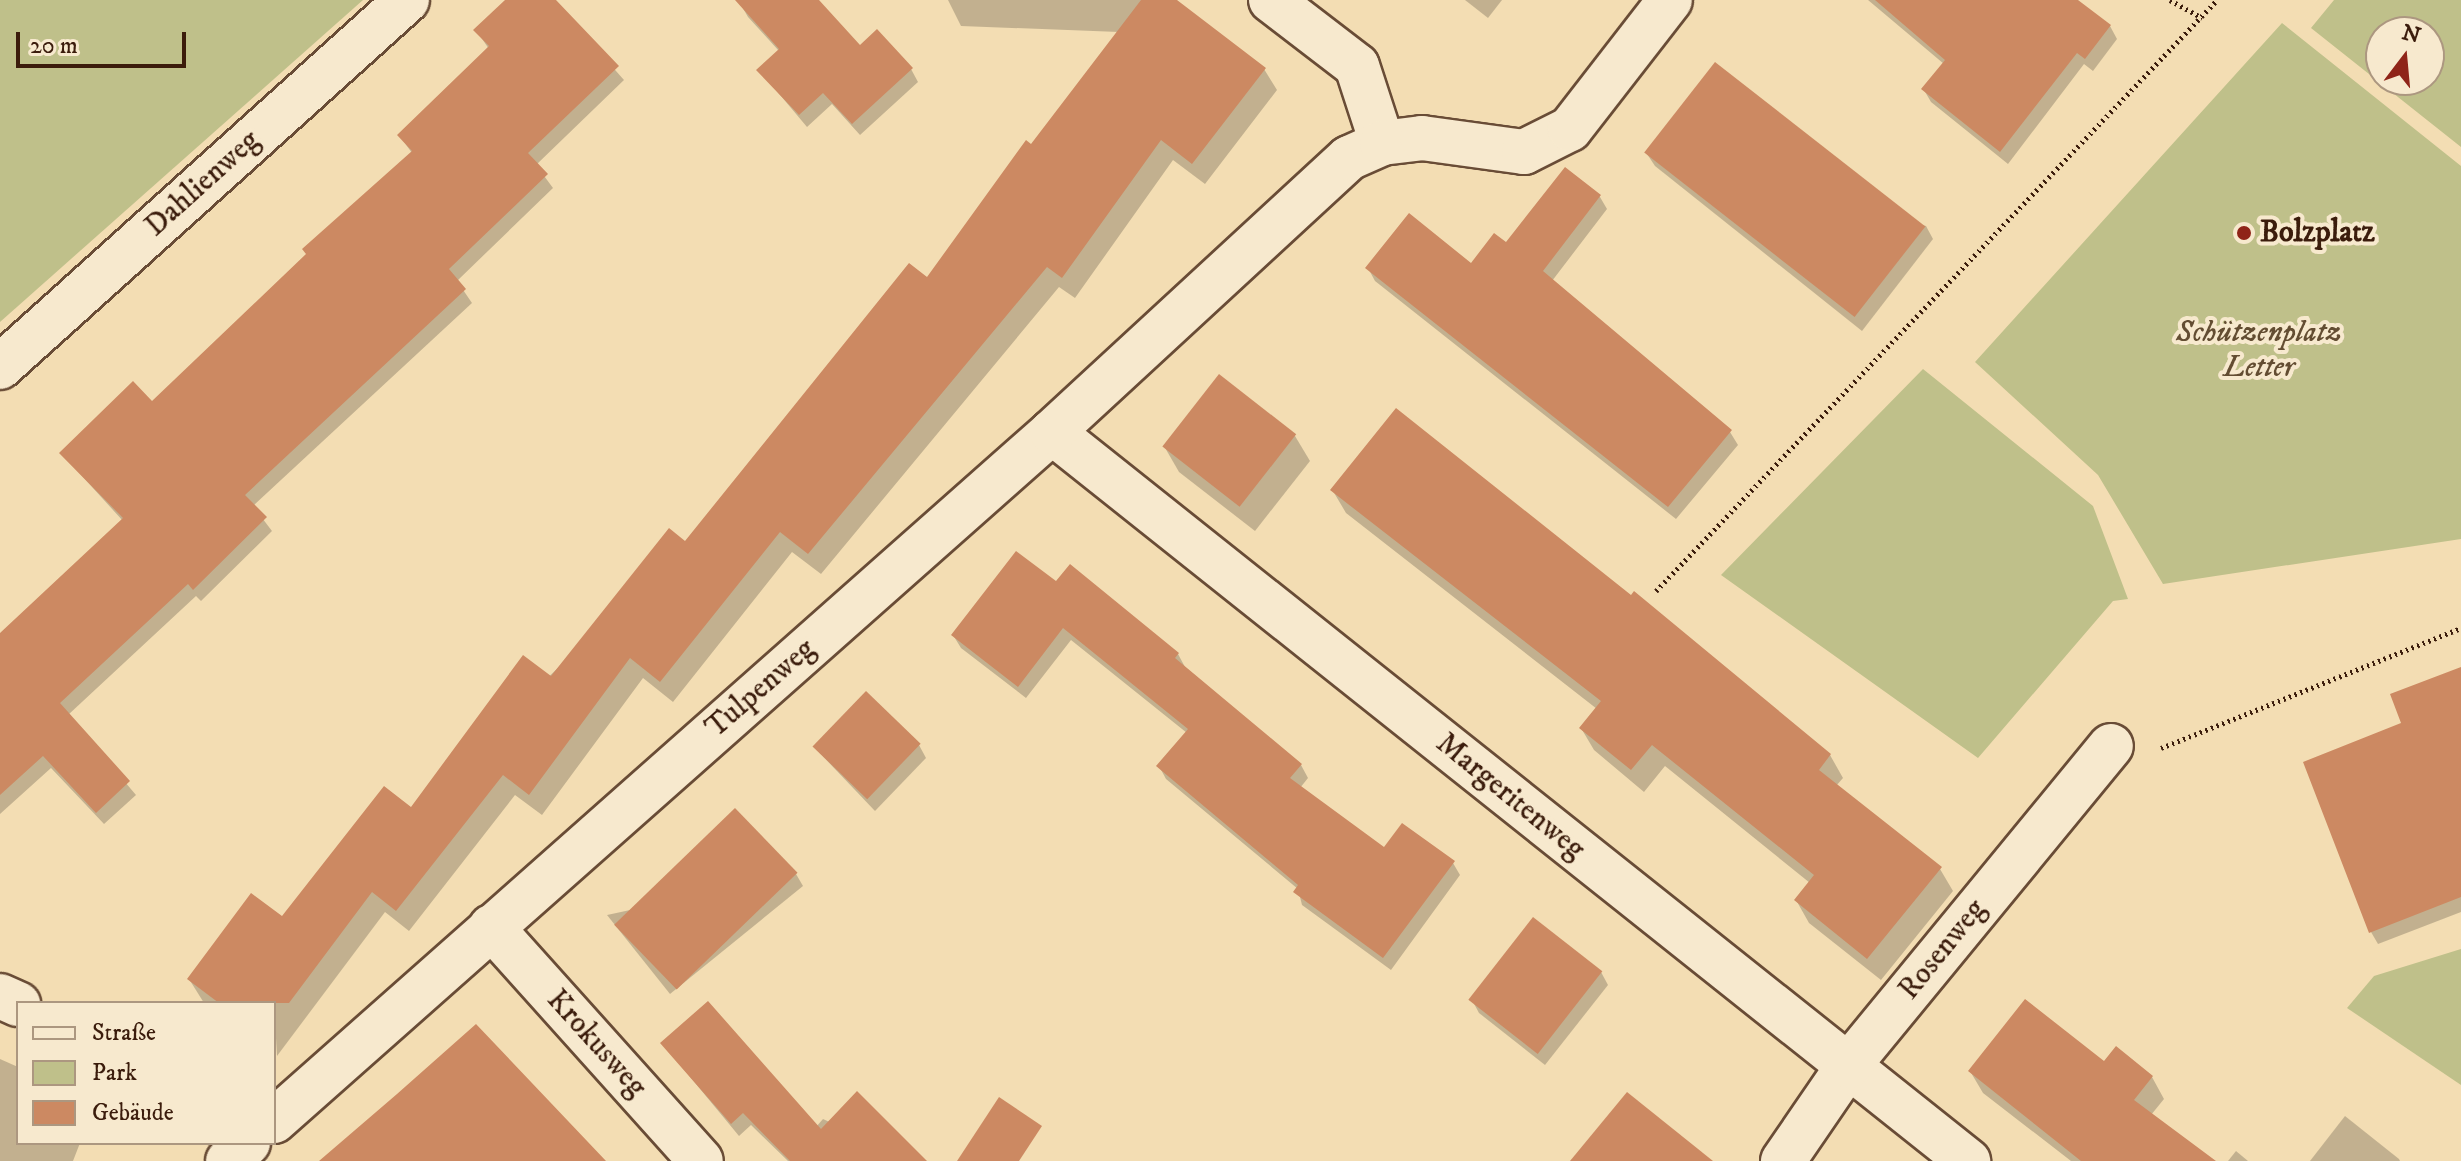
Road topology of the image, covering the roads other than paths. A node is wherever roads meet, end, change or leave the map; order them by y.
1 (407, 0) edge
2 (1271, 0) edge
3 (1670, 0) edge
4 (1382, 143) junction
5 (0, 367) edge
6 (1052, 432) junction
7 (2111, 746) road end
8 (491, 927) junction
9 (1848, 1066) junction
10 (276, 1118) edge
11 (246, 1145) edge
12 (228, 1161) edge
13 (701, 1161) edge
14 (1783, 1161) edge
15 (1968, 1161) edge

1 - 5 street, Dahlienweg
2 - 4 street
3 - 4 street
4 - 6 street, Tulpenweg
6 - 8 street, Tulpenweg
6 - 9 street, Margeritenweg
7 - 9 street, Rosenweg
8 - 10 street, Tulpenweg
8 - 13 street, Krokusweg
9 - 14 street, Rosenweg
9 - 15 street, Margeritenweg
11 - 12 street, Tulpenweg

